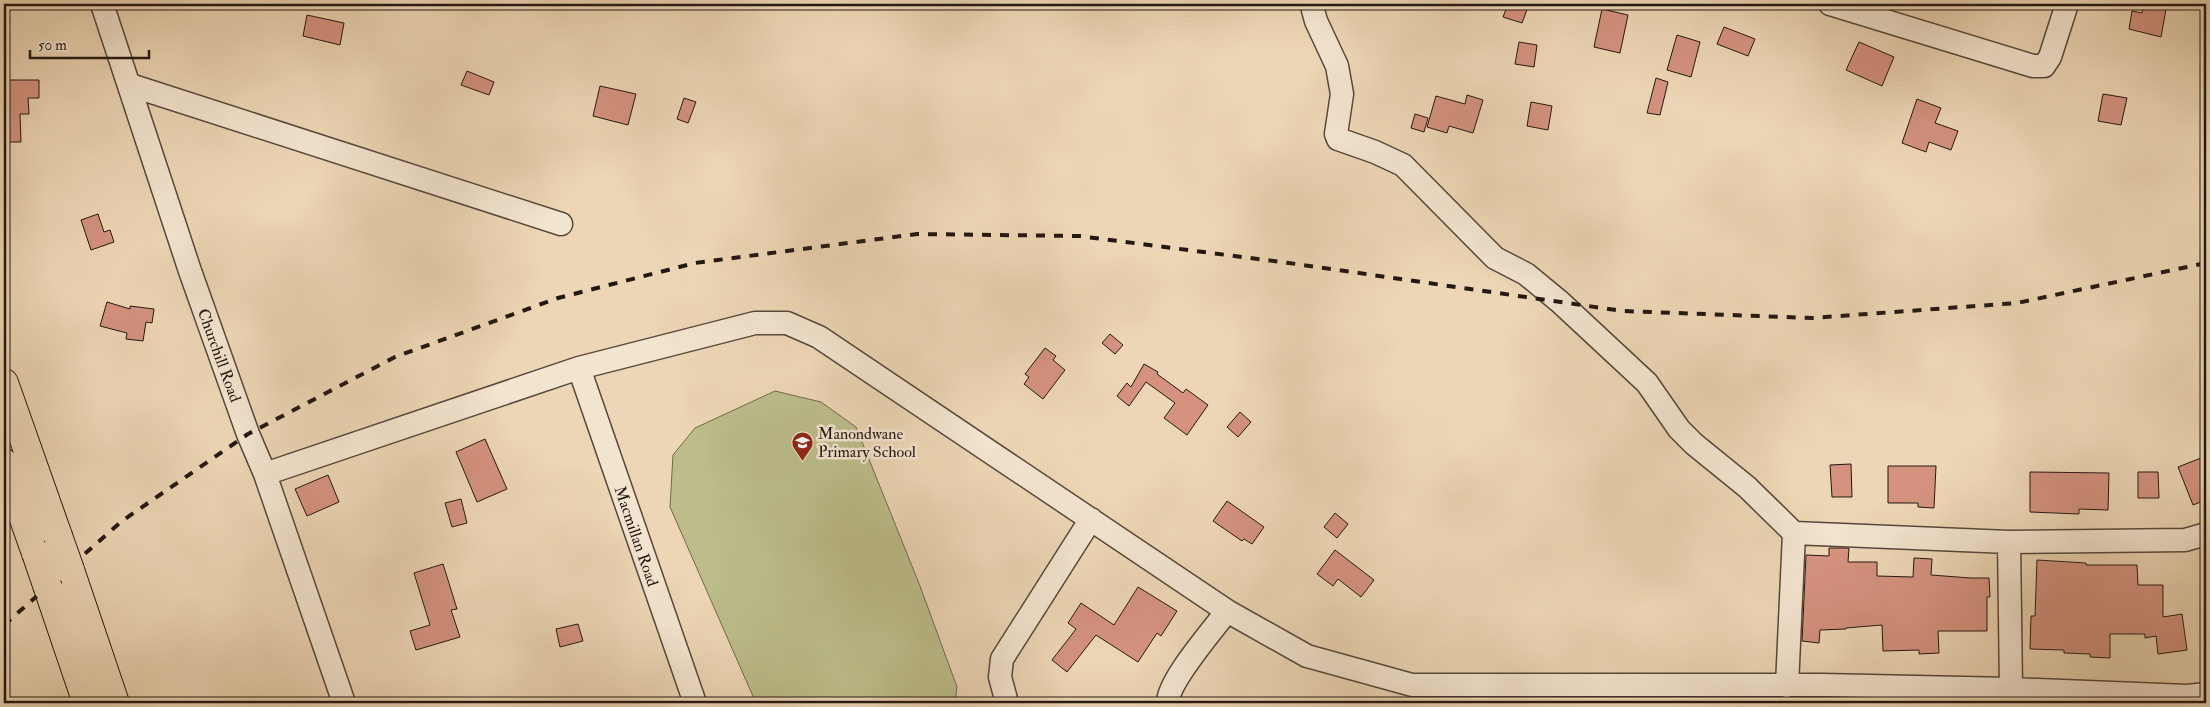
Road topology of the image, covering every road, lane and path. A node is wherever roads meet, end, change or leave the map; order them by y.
1 (102, 4) edge
2 (1315, 4) edge
3 (1830, 4) edge
4 (2068, 4) edge
5 (130, 85) junction
6 (561, 224) dead end
7 (579, 368) junction
8 (4, 383) edge
9 (4, 462) edge
10 (265, 474) junction
11 (1091, 519) junction
12 (1794, 534) junction
13 (2206, 534) edge
14 (2009, 542) junction
15 (1227, 611) junction
16 (1787, 686) junction
17 (2011, 689) junction
18 (1411, 694) edge
19 (1822, 694) edge
20 (2206, 694) edge
21 (1968, 696) edge
22 (87, 703) edge
23 (115, 703) edge
24 (344, 703) edge
25 (695, 703) edge
26 (1007, 703) edge
27 (1168, 703) edge

1 - 5 street, Churchill Road
2 - 12 street
3 - 4 street
5 - 6 street
5 - 10 street, Churchill Road
7 - 10 street
7 - 11 street
7 - 25 street, Macmillan Road
8 - 23 main road, bridge
9 - 22 main road, bridge
10 - 24 street, Churchill Road
11 - 15 street
11 - 26 street
12 - 14 street
12 - 16 street
13 - 14 street
14 - 17 street
15 - 18 street
15 - 27 street
16 - 18 street
16 - 19 street
17 - 20 street
17 - 21 street
19 - 21 street

